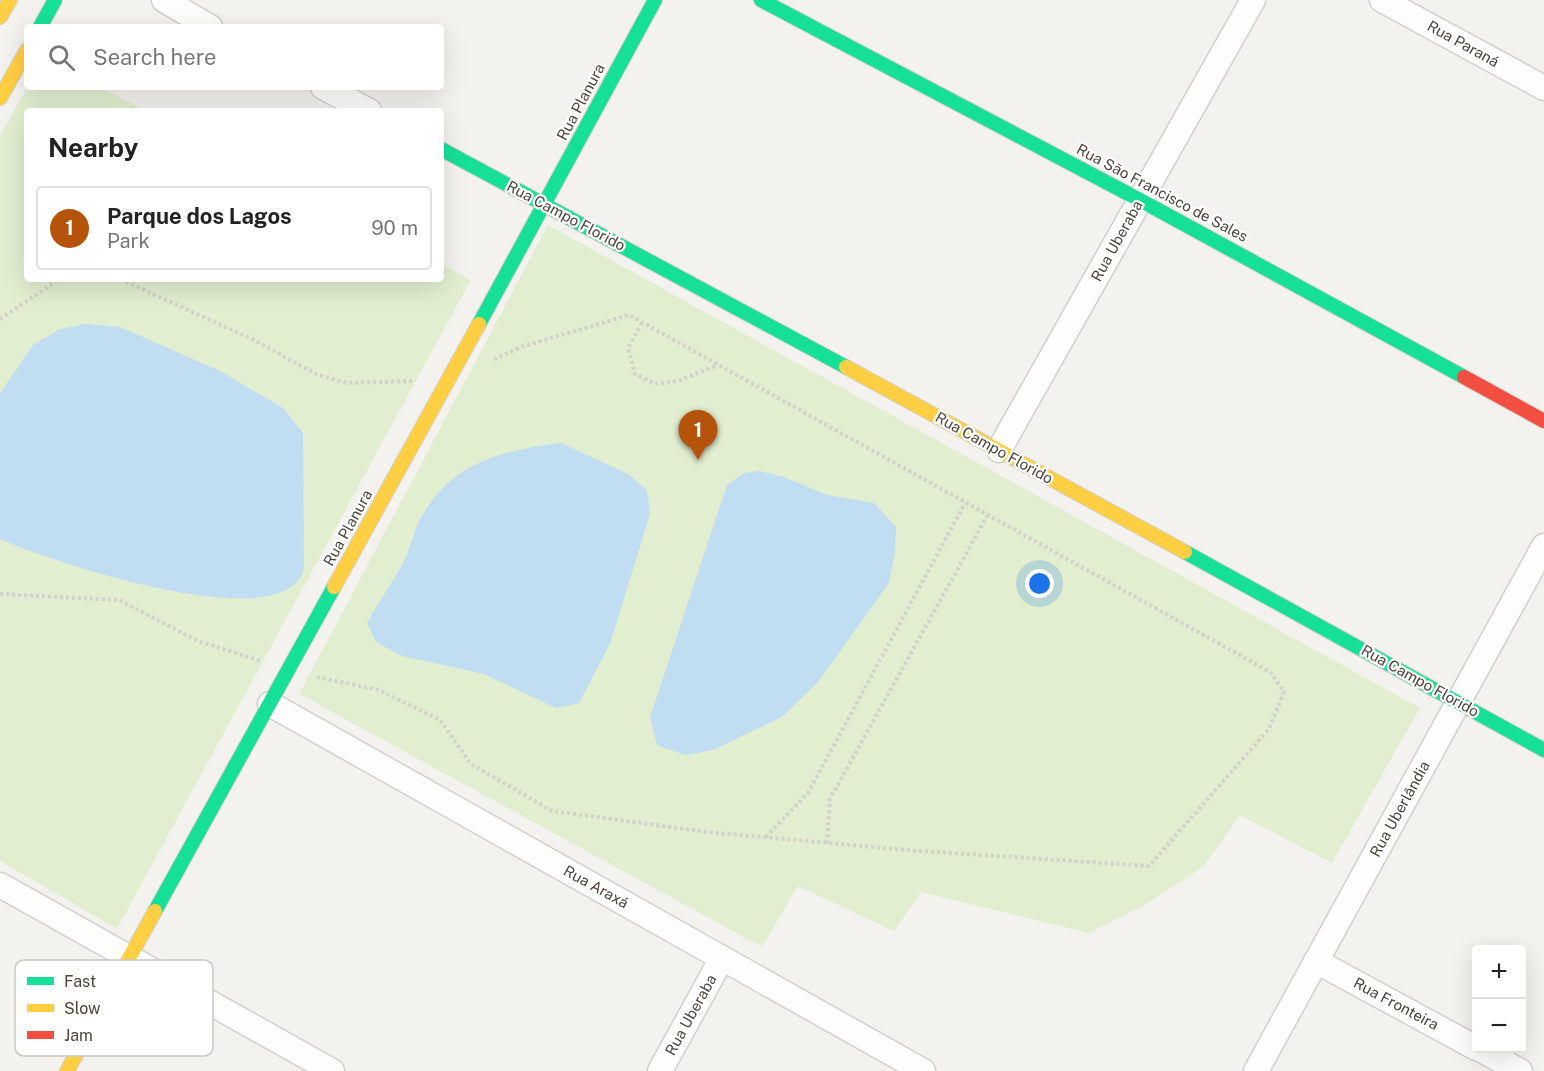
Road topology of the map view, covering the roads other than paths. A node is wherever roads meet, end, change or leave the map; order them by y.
1 (10, 0) edge
2 (56, 0) edge
3 (164, 0) edge
4 (655, 0) edge
5 (761, 0) edge
6 (1253, 0) edge
7 (1382, 0) edge
8 (0, 17) edge
9 (42, 24) edge
10 (205, 24) edge
11 (24, 55) edge
12 (1544, 88) edge
13 (329, 90) edge
14 (0, 98) edge
15 (363, 108) edge
16 (444, 151) edge
17 (1140, 200) junction
18 (545, 204) junction
19 (1544, 421) edge
20 (999, 450) junction
21 (1544, 546) edge
22 (1458, 703) junction
23 (270, 704) junction
24 (1544, 750) edge
25 (0, 885) edge
26 (130, 958) junction
27 (722, 958) junction
28 (134, 960) edge
29 (1316, 961) junction
30 (213, 1004) edge
31 (1472, 1045) edge
32 (1486, 1053) edge
33 (75, 1056) edge
34 (67, 1071) edge
35 (332, 1071) edge
36 (660, 1071) edge
37 (923, 1071) edge
38 (1256, 1071) edge
39 (1520, 1071) edge

1 - 8 street
2 - 9 street
3 - 10 street
4 - 18 street, Rua Planura
5 - 17 street, Rua São Francisco de Sales
6 - 17 street, Rua Uberaba
7 - 12 street, Rua Paraná
11 - 14 street
13 - 15 street
16 - 18 street, Rua Campo Florido
17 - 19 street, Rua São Francisco de Sales
17 - 20 street, Rua Uberaba
18 - 20 street, Rua Campo Florido
18 - 23 street, Rua Planura
20 - 22 street, Rua Campo Florido
21 - 22 street, Rua Uberlândia
22 - 24 street, Rua Campo Florido
22 - 29 street, Rua Uberlândia
23 - 26 street, Rua Planura
23 - 27 street, Rua Araxá
25 - 26 street
26 - 28 street
27 - 36 street, Rua Uberaba
27 - 37 street, Rua Araxá
29 - 31 street, Rua Fronteira
29 - 38 street, Rua Uberlândia
30 - 35 street
32 - 39 street, Rua Fronteira
33 - 34 street, Rua Planura

